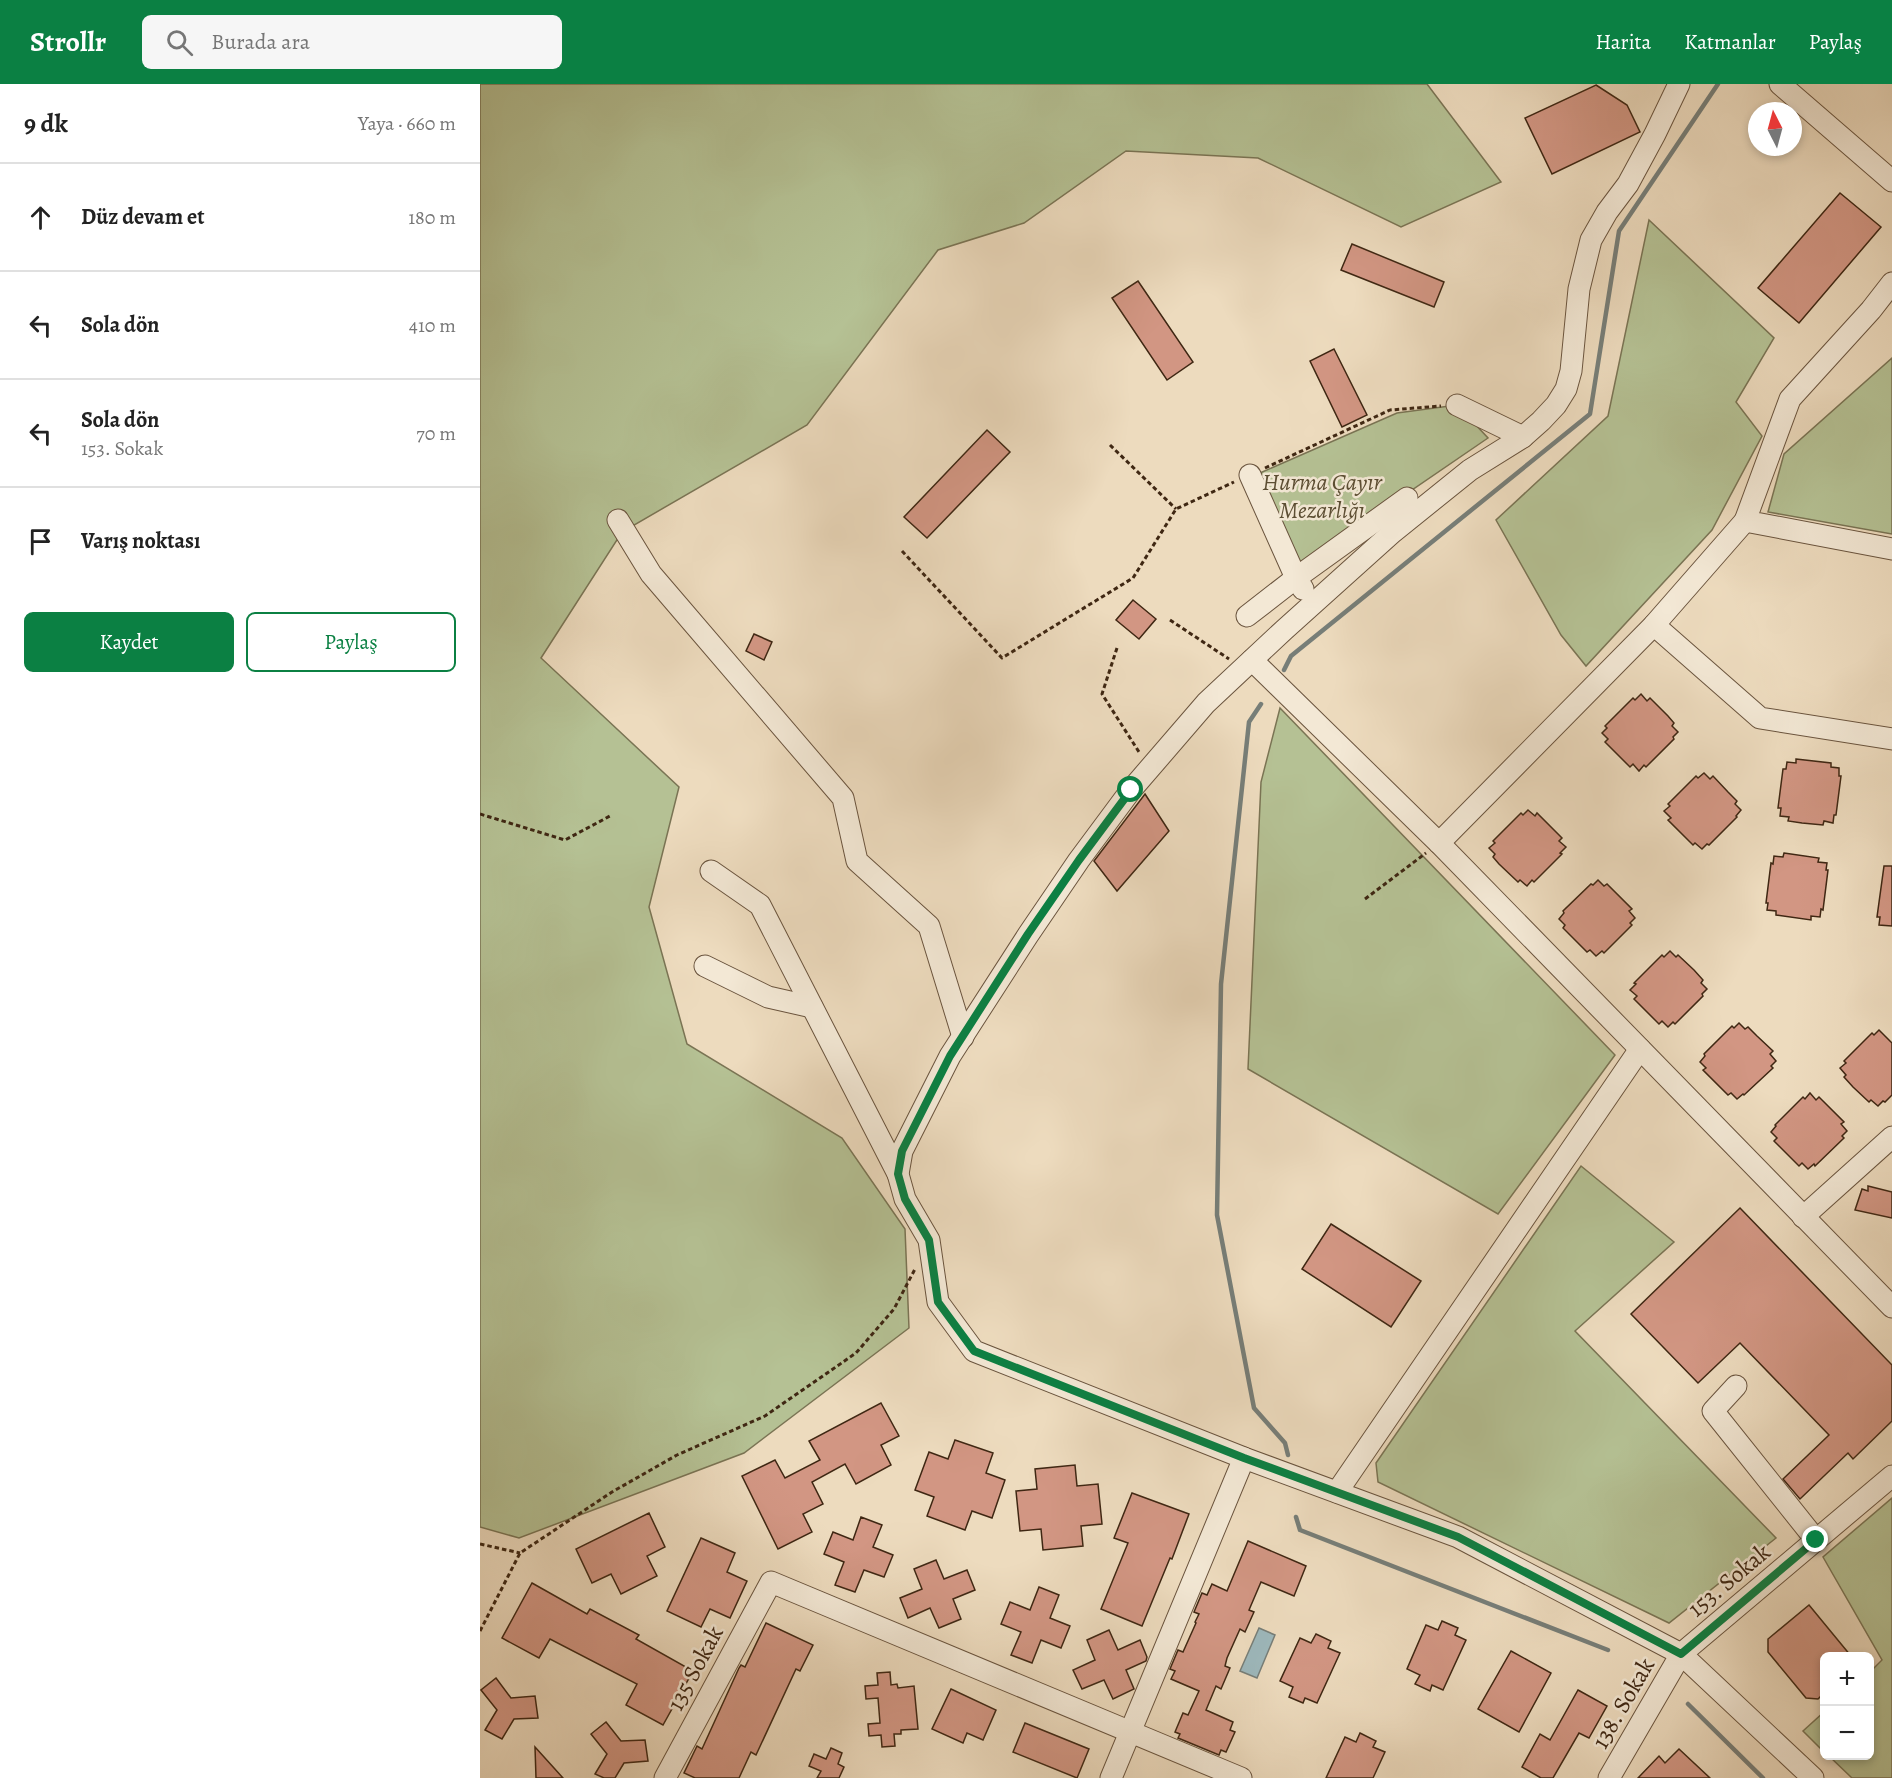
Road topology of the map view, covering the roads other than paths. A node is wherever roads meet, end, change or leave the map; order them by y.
1 (1679, 84) edge
2 (1780, 84) edge
3 (1892, 181) edge
4 (1892, 283) edge
5 (1457, 405) road end
6 (1522, 437) junction
7 (1250, 475) road end
8 (1407, 498) dead end
9 (618, 520) dead end
10 (1745, 521) junction
11 (1892, 549) edge
12 (1296, 578) junction
13 (1312, 605) junction
14 (1247, 616) dead end
15 (1654, 625) junction
16 (1247, 665) junction
17 (1892, 739) edge
18 (1439, 843) junction
19 (711, 871) dead end
20 (705, 966) dead end
21 (812, 1007) junction
22 (963, 1037) junction
23 (1640, 1049) junction
24 (1892, 1137) edge
25 (898, 1174) junction
26 (1803, 1217) junction
27 (1892, 1307) edge
28 (1736, 1386) dead end
29 (1244, 1458) junction
30 (1892, 1476) edge
31 (1337, 1492) junction
32 (1816, 1540) junction
33 (1681, 1654) junction
34 (1130, 1733) junction
35 (665, 1778) edge
36 (1111, 1778) edge
37 (1241, 1778) edge
38 (1609, 1778) edge
39 (1813, 1778) edge

1 - 6 street
2 - 3 street
4 - 10 street
5 - 6 street
6 - 13 street
7 - 12 street
8 - 12 street
9 - 22 street
10 - 11 street
10 - 15 street
12 - 13 street
12 - 14 street
13 - 16 street
15 - 17 street
15 - 18 street
16 - 18 street
16 - 22 street
18 - 23 street
19 - 21 street
20 - 21 street
21 - 25 street
22 - 25 street
23 - 26 street
23 - 31 street
24 - 26 street
25 - 29 street
26 - 27 street
28 - 32 street
29 - 31 street
29 - 34 street
30 - 32 street, 153. Sokak
31 - 33 street
32 - 33 street, 153. Sokak
33 - 38 street, 138. Sokak
33 - 39 street
34 - 35 street, 135 Sokak
34 - 36 street
34 - 37 street

